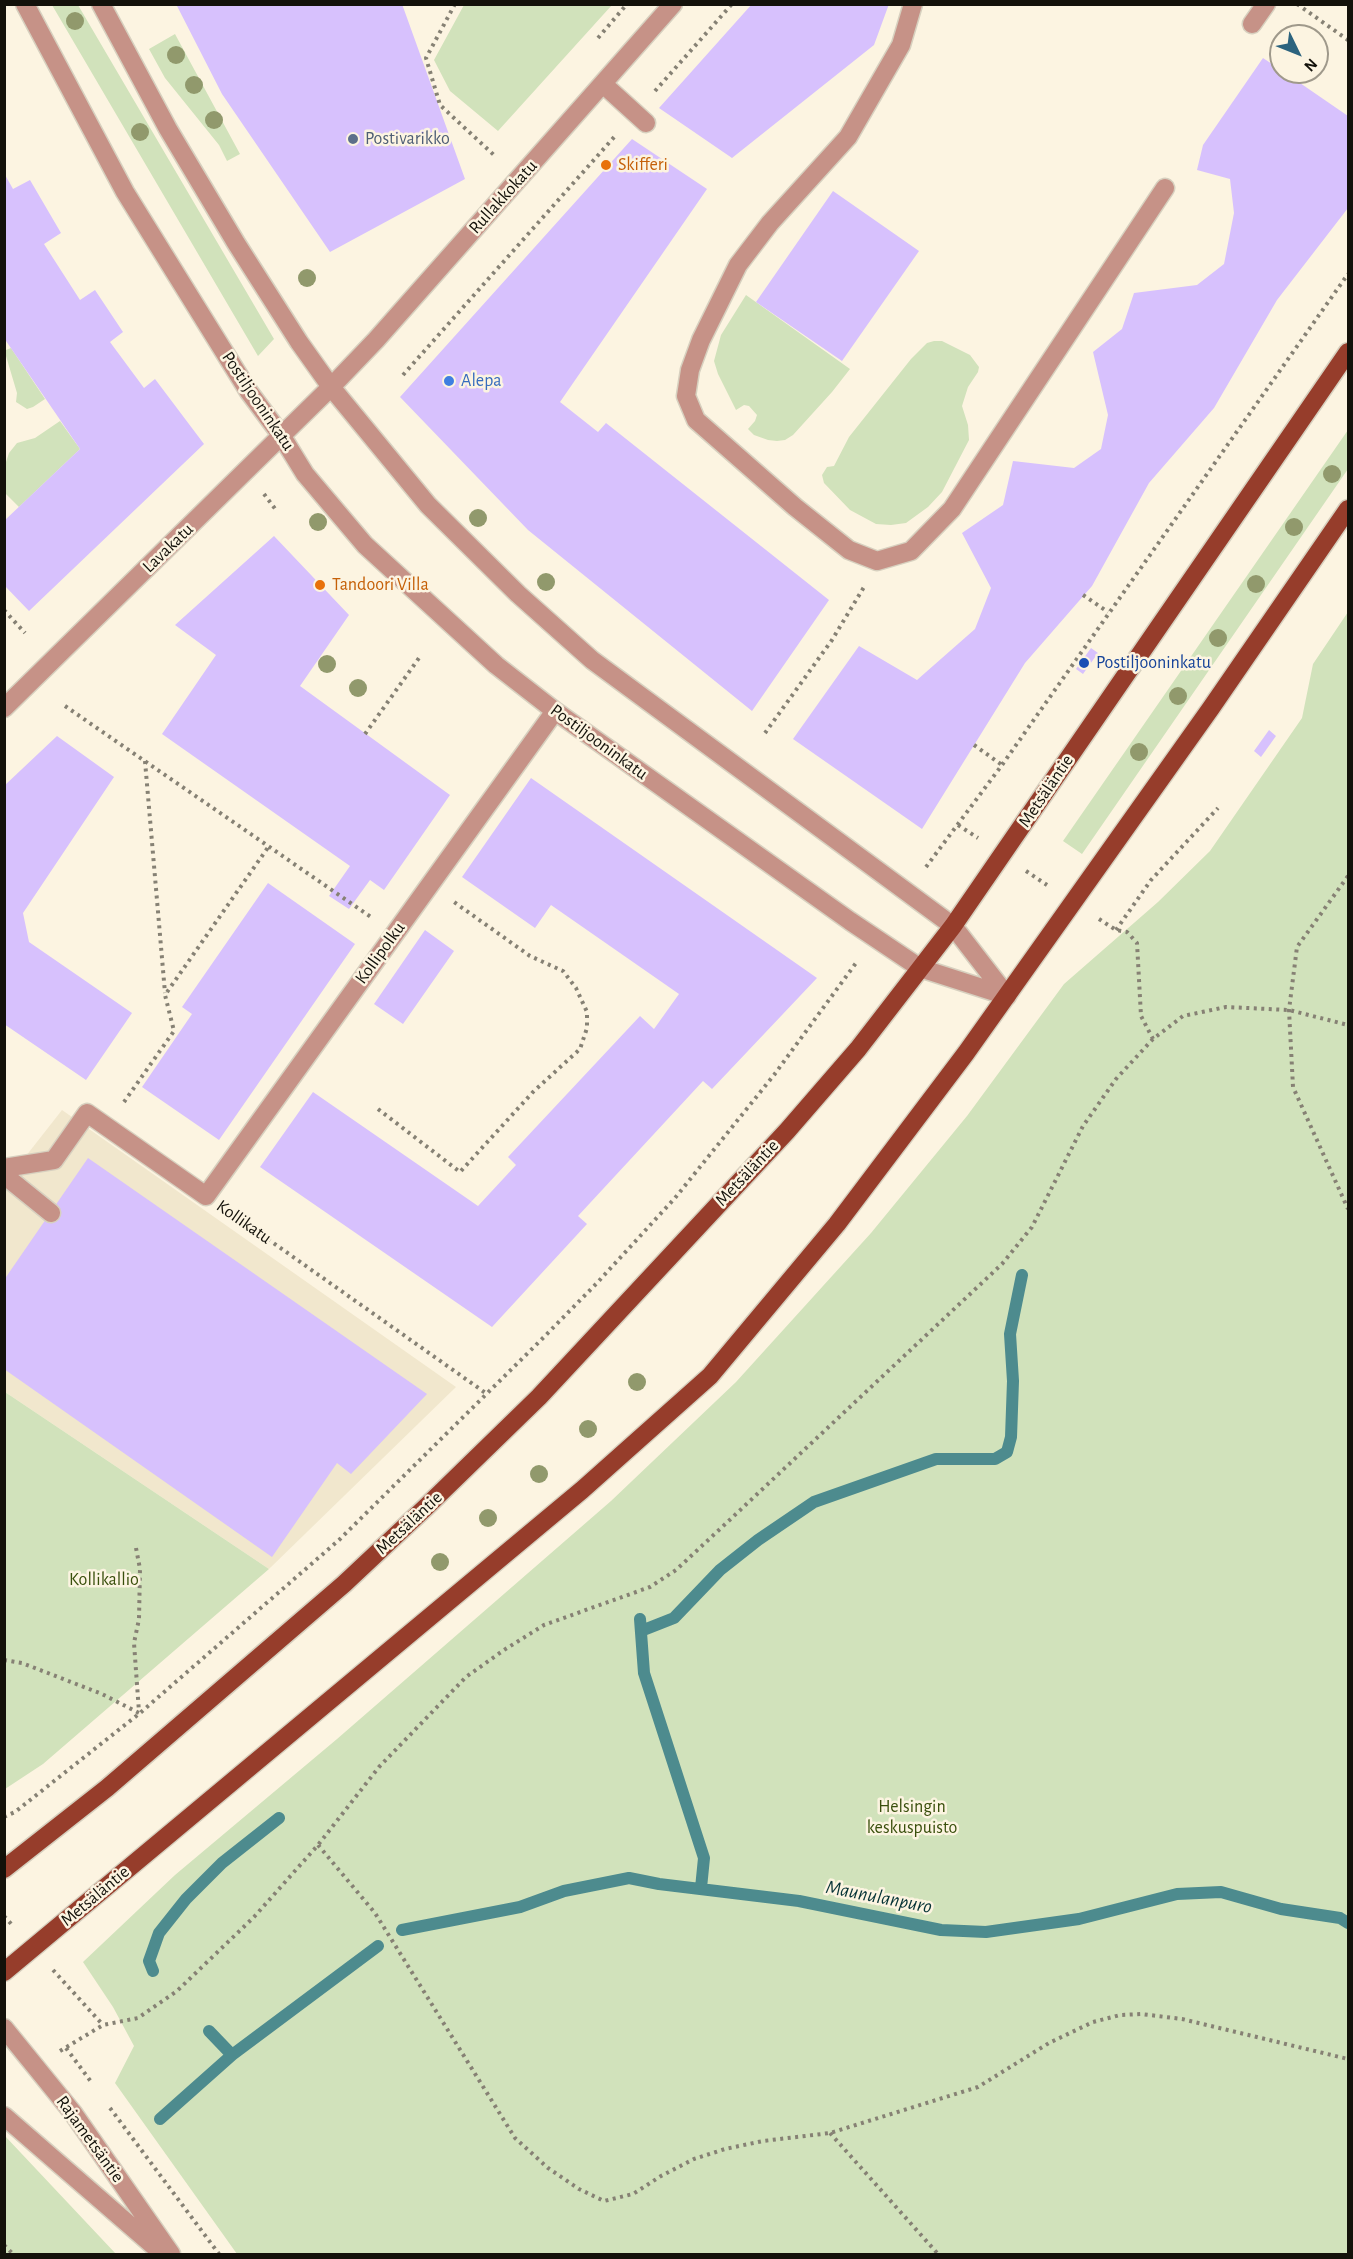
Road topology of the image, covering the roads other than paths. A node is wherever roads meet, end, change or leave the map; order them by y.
1 (25, 4) edge
2 (101, 4) edge
3 (673, 4) edge
4 (913, 4) edge
5 (1266, 4) edge
6 (1252, 24) dead end
7 (603, 84) junction
8 (641, 118) road end
9 (1165, 188) dead end
10 (1348, 352) edge
11 (331, 387) junction
12 (281, 435) junction
13 (1348, 509) edge
14 (4, 708) edge
15 (555, 711) junction
16 (953, 926) junction
17 (920, 969) junction
18 (1007, 996) junction
19 (4, 1168) edge
20 (4, 1175) edge
21 (206, 1196) joint
22 (51, 1213) dead end
23 (4, 1869) edge
24 (4, 1972) edge
25 (4, 2028) edge
26 (4, 2116) edge
27 (163, 2254) edge
28 (171, 2254) edge

1 - 12 street, Postiljooninkatu
2 - 11 street
3 - 7 street, Rullakkokatu
4 - 9 street
5 - 6 street
7 - 8 street
7 - 11 street, Rullakkokatu
10 - 16 main road, Metsäläntie
11 - 12 street, Lavakatu
11 - 16 street
12 - 14 street, Lavakatu
12 - 15 street, Postiljooninkatu
13 - 18 main road, Metsäläntie
15 - 17 street, Postiljooninkatu
15 - 21 street, Kollipolku
16 - 17 main road, Metsäläntie
16 - 18 street
17 - 18 street, Postiljooninkatu
17 - 23 main road, Metsäläntie
18 - 24 main road, Metsäläntie
19 - 21 street, Kollikatu
20 - 22 street
25 - 28 street, Rajametsäntie
26 - 27 street, Rajametsäntie

